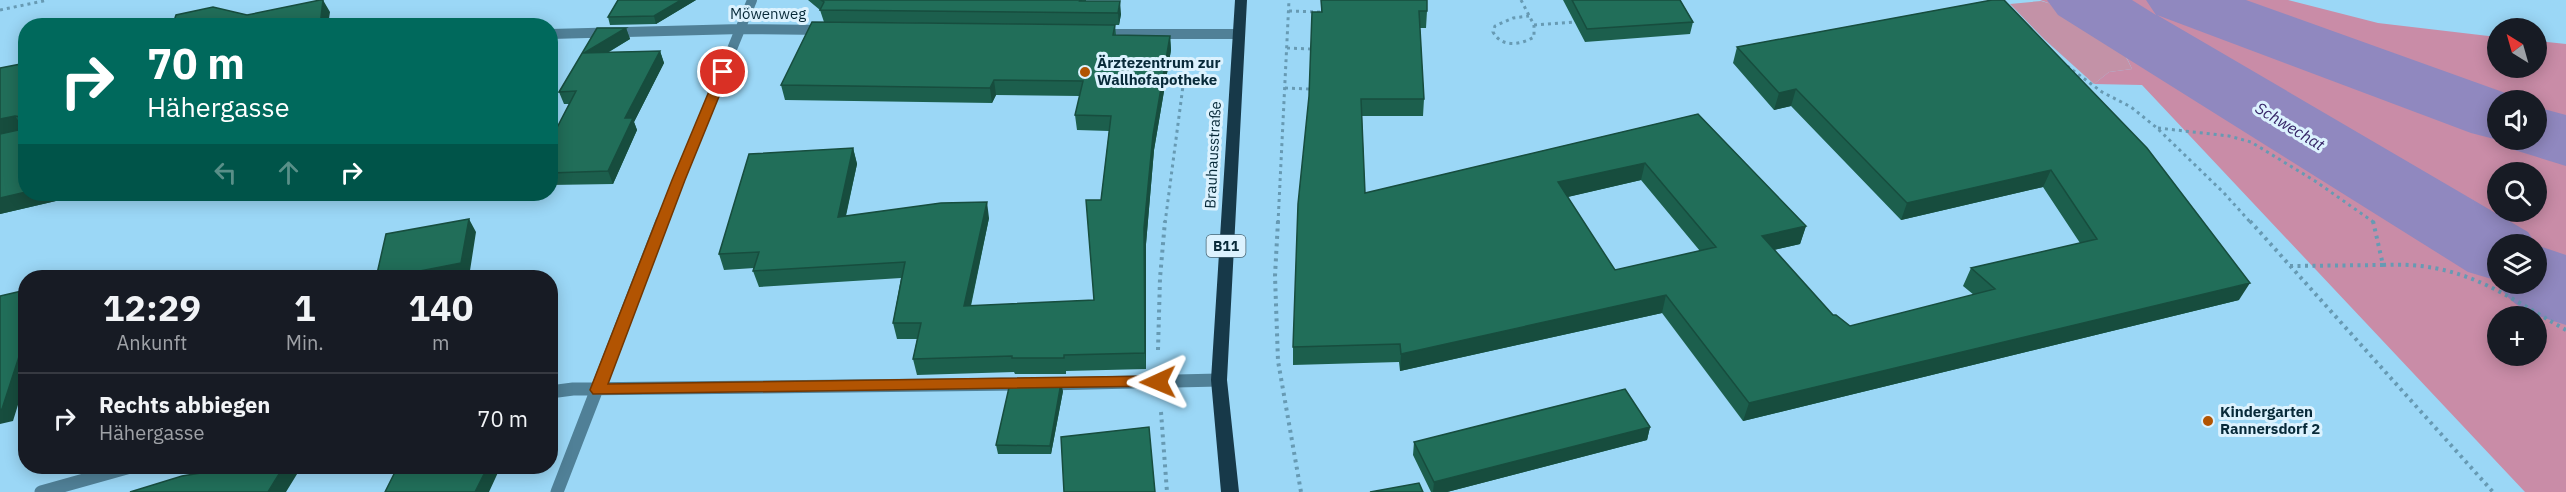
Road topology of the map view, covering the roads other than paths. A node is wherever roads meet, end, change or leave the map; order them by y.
1 (752, 0) edge
2 (1241, 0) edge
3 (741, 29) junction
4 (833, 30) edge
5 (558, 34) edge
6 (1086, 34) edge
7 (1238, 34) junction
8 (1219, 380) junction
9 (598, 390) junction
10 (558, 392) edge
11 (105, 474) edge
12 (41, 492) edge
13 (557, 492) edge
14 (1230, 492) edge

1 - 3 street
2 - 7 main road, Brauhausstraße / B11
3 - 4 street, Möwenweg
3 - 5 street, Möwenweg
3 - 9 street
6 - 7 street
7 - 8 main road, Brauhausstraße / B11
8 - 9 street
8 - 14 main road, Brauhausstraße / B11
9 - 10 street
9 - 13 street
11 - 12 street

